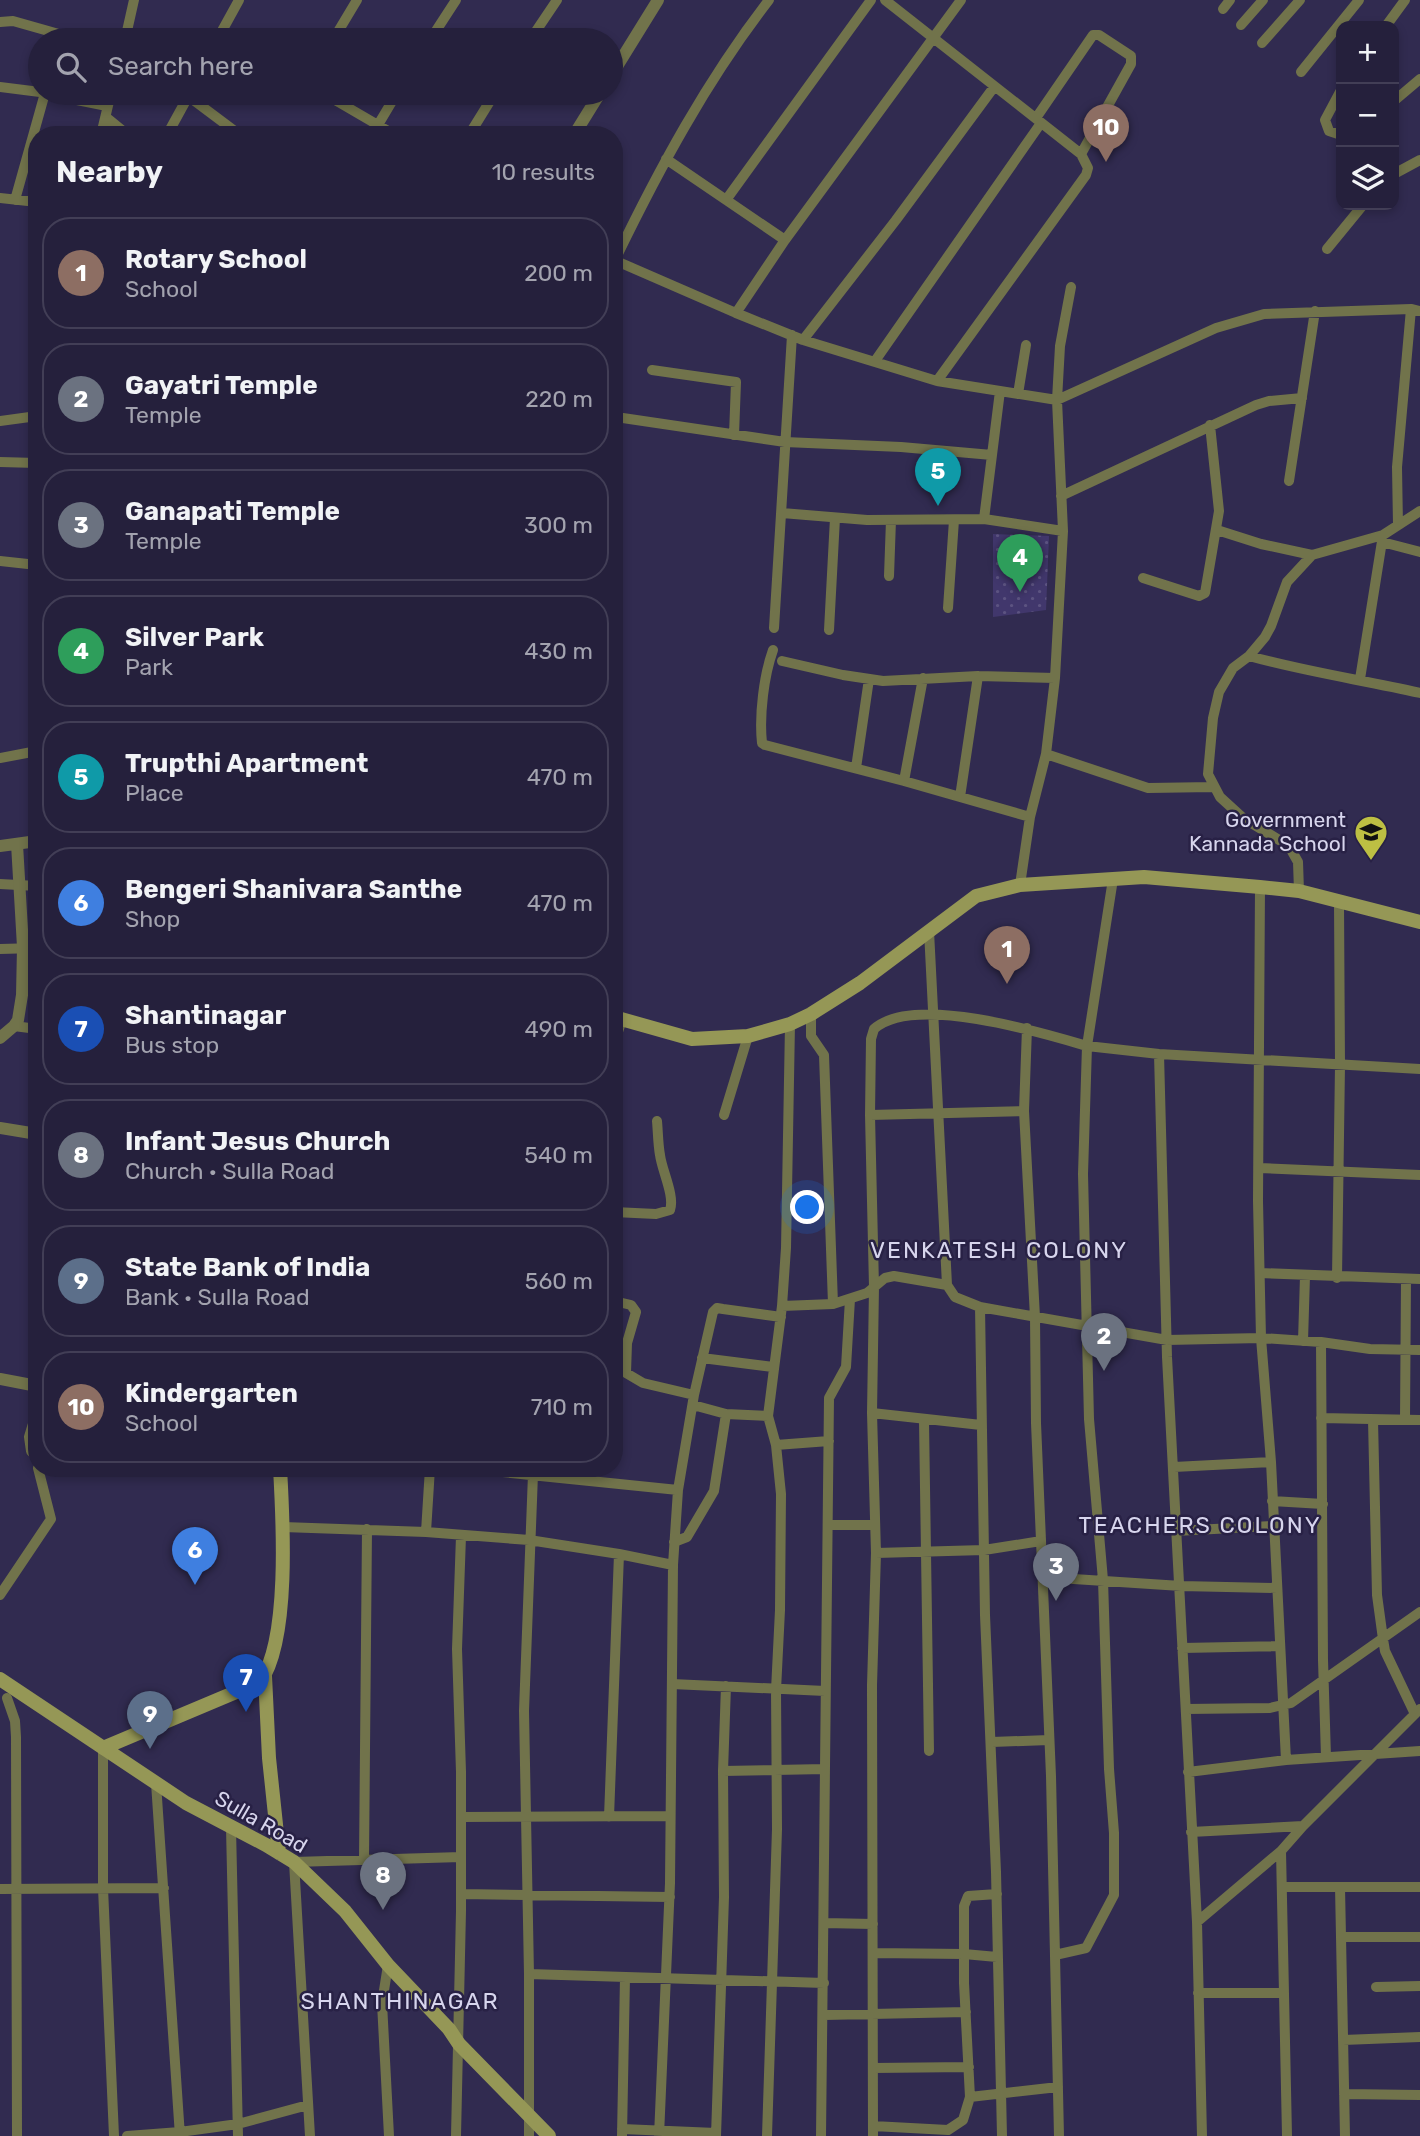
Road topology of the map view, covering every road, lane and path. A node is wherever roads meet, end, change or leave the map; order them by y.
1 (134, 0) edge
2 (239, 0) edge
3 (356, 0) edge
4 (456, 0) edge
5 (557, 0) edge
6 (658, 0) edge
7 (769, 0) edge
8 (871, 0) edge
9 (885, 0) edge
10 (961, 0) edge
11 (1230, 0) edge
12 (1262, 0) edge
13 (1300, 0) edge
14 (1359, 0) edge
15 (1405, 0) edge
16 (1223, 9) dead end
17 (1390, 21) edge
18 (0, 22) edge
19 (1241, 25) dead end
20 (38, 28) edge
21 (128, 28) edge
22 (226, 28) edge
23 (340, 28) edge
24 (438, 28) edge
25 (538, 28) edge
26 (933, 37) junction
27 (1262, 43) dead end
28 (623, 57) edge
29 (1301, 72) dead end
30 (1420, 79) edge
31 (0, 87) edge
32 (994, 87) junction
33 (28, 91) edge
34 (1399, 97) edge
35 (1336, 99) edge
36 (39, 105) edge
37 (102, 105) edge
38 (182, 105) edge
39 (201, 105) edge
40 (344, 105) edge
41 (389, 105) edge
42 (488, 105) edge
43 (593, 105) edge
44 (107, 106) joint
45 (106, 117) junction
46 (1038, 121) junction
47 (377, 124) junction
48 (34, 126) edge
49 (104, 126) edge
50 (117, 126) edge
51 (171, 126) edge
52 (228, 126) edge
53 (380, 126) edge
54 (475, 126) edge
55 (580, 126) edge
56 (1336, 133) edge
57 (28, 151) edge
58 (1081, 154) junction
59 (666, 159) junction
60 (1420, 160) edge
61 (1399, 171) edge
62 (0, 198) edge
63 (16, 200) junction
64 (726, 200) junction
65 (28, 201) edge
66 (1359, 210) edge
67 (785, 240) junction
68 (623, 244) edge
69 (1327, 249) dead end
70 (623, 264) edge
71 (1071, 287) dead end
72 (1415, 310) edge
73 (1315, 311) junction
74 (736, 313) junction
75 (792, 335) junction
76 (803, 340) junction
77 (1026, 345) dead end
78 (875, 361) junction
79 (652, 370) dead end
80 (937, 381) junction
81 (964, 386) junction
82 (1000, 391) junction
83 (1018, 391) junction
84 (1302, 398) junction
85 (1057, 400) junction
86 (28, 417) edge
87 (623, 418) edge
88 (0, 421) edge
89 (1210, 425) junction
90 (734, 435) junction
91 (785, 442) junction
92 (992, 455) junction
93 (0, 463) edge
94 (28, 463) edge
95 (1289, 481) dead end
96 (1061, 496) junction
97 (1420, 511) edge
98 (782, 513) junction
99 (835, 518) junction
100 (984, 519) junction
101 (891, 520) junction
102 (954, 520) junction
103 (1398, 525) junction
104 (1217, 530) junction
105 (1063, 531) junction
106 (1382, 538) junction
107 (1420, 552) edge
108 (1312, 555) junction
109 (0, 561) edge
110 (28, 564) edge
111 (889, 576) dead end
112 (1143, 578) dead end
113 (948, 608) dead end
114 (774, 628) dead end
115 (829, 631) dead end
116 (773, 649) dead end
117 (1250, 656) junction
118 (782, 661) dead end
119 (978, 676) junction
120 (923, 678) junction
121 (1055, 678) junction
122 (869, 679) junction
123 (1360, 679) junction
124 (1420, 693) edge
125 (28, 753) edge
126 (1046, 754) junction
127 (0, 758) edge
128 (856, 768) junction
129 (904, 781) junction
130 (1213, 787) junction
131 (960, 797) junction
132 (1030, 817) junction
133 (28, 842) edge
134 (17, 844) junction
135 (0, 846) edge
136 (1113, 879) junction
137 (0, 884) edge
138 (1020, 885) junction
139 (19, 886) junction
140 (28, 886) edge
141 (1259, 887) junction
142 (1299, 891) junction
143 (1339, 903) junction
144 (1420, 922) edge
145 (929, 931) junction
146 (23, 947) junction
147 (28, 947) edge
148 (0, 949) edge
149 (811, 1014) junction
150 (934, 1014) junction
151 (623, 1020) edge
152 (790, 1024) junction
153 (14, 1026) junction
154 (28, 1027) edge
155 (1027, 1028) junction
156 (748, 1037) junction
157 (0, 1038) edge
158 (1087, 1046) junction
159 (1159, 1054) junction
160 (1259, 1060) junction
161 (1340, 1065) junction
162 (1420, 1069) edge
163 (1024, 1111) junction
164 (940, 1113) junction
165 (724, 1115) dead end
166 (870, 1115) junction
167 (657, 1121) dead end
168 (0, 1128) edge
169 (28, 1133) edge
170 (1259, 1168) junction
171 (1338, 1172) junction
172 (1420, 1175) edge
173 (623, 1212) edge
174 (1260, 1273) junction
175 (1305, 1276) junction
176 (1337, 1278) junction
177 (1406, 1279) junction
178 (1420, 1279) edge
179 (947, 1284) junction
180 (874, 1287) junction
181 (850, 1299) junction
182 (623, 1303) edge
183 (833, 1304) junction
184 (782, 1306) junction
185 (981, 1307) junction
186 (781, 1317) junction
187 (1035, 1317) junction
188 (1089, 1328) junction
189 (1261, 1338) junction
190 (1167, 1340) junction
191 (1303, 1340) junction
192 (1321, 1342) junction
193 (1405, 1350) junction
194 (1420, 1350) edge
195 (702, 1358) junction
196 (773, 1367) junction
197 (0, 1379) edge
198 (28, 1384) edge
199 (694, 1400) junction
200 (872, 1413) junction
201 (726, 1414) junction
202 (768, 1416) junction
203 (1321, 1418) junction
204 (1405, 1419) junction
205 (1373, 1420) junction
206 (1420, 1420) edge
207 (924, 1421) junction
208 (981, 1425) junction
209 (829, 1441) junction
210 (776, 1445) junction
211 (1270, 1462) junction
212 (1174, 1466) junction
213 (40, 1477) edge
214 (281, 1477) edge
215 (429, 1477) edge
216 (533, 1477) edge
217 (560, 1477) edge
218 (678, 1490) junction
219 (1272, 1501) junction
220 (1322, 1504) junction
221 (828, 1525) junction
222 (875, 1525) junction
223 (284, 1527) junction
224 (1274, 1527) junction
225 (367, 1529) junction
226 (1175, 1531) junction
227 (426, 1532) junction
228 (461, 1536) junction
229 (529, 1540) junction
230 (1041, 1541) junction
231 (674, 1542) junction
232 (984, 1550) junction
233 (876, 1553) junction
234 (926, 1553) junction
235 (619, 1554) junction
236 (673, 1565) junction
237 (1043, 1577) junction
238 (1103, 1580) junction
239 (1181, 1586) junction
240 (1277, 1588) junction
241 (0, 1595) edge
242 (1420, 1612) edge
243 (1382, 1639) junction
244 (1280, 1646) junction
245 (1182, 1648) junction
246 (265, 1676) junction
247 (0, 1679) edge
248 (1324, 1679) junction
249 (672, 1684) junction
250 (726, 1686) junction
251 (776, 1690) junction
252 (825, 1691) junction
253 (8, 1697) edge
254 (1282, 1707) junction
255 (1186, 1709) junction
256 (1418, 1711) edge
257 (1049, 1740) junction
258 (992, 1742) junction
259 (103, 1748) junction
260 (929, 1751) dead end
261 (1420, 1751) edge
262 (1376, 1753) junction
263 (1326, 1758) junction
264 (1286, 1760) junction
265 (825, 1769) junction
266 (723, 1771) junction
267 (776, 1771) junction
268 (1188, 1772) junction
269 (156, 1783) junction
270 (609, 1816) junction
271 (670, 1816) junction
272 (461, 1817) junction
273 (527, 1817) junction
274 (1303, 1826) junction
275 (231, 1828) junction
276 (1191, 1832) junction
277 (1281, 1851) junction
278 (279, 1853) junction
279 (461, 1857) junction
280 (364, 1860) junction
281 (294, 1862) junction
282 (1283, 1887) junction
283 (1340, 1887) junction
284 (1420, 1887) edge
285 (103, 1888) junction
286 (164, 1888) junction
287 (0, 1889) edge
288 (18, 1891) junction
289 (461, 1894) junction
290 (528, 1894) junction
291 (997, 1894) junction
292 (670, 1897) junction
293 (1197, 1922) junction
294 (824, 1923) junction
295 (873, 1924) junction
296 (1341, 1937) junction
297 (1420, 1937) edge
298 (873, 1953) junction
299 (964, 1954) junction
300 (1055, 1955) junction
301 (997, 1957) junction
302 (388, 1965) junction
303 (529, 1974) junction
304 (625, 1977) junction
305 (666, 1978) junction
306 (721, 1979) junction
307 (772, 1980) junction
308 (824, 1983) junction
309 (1420, 1986) edge
310 (1376, 1987) dead end
311 (1198, 1993) junction
312 (1284, 1993) junction
313 (874, 2012) junction
314 (966, 2012) junction
315 (824, 2015) junction
316 (1420, 2036) edge
317 (1343, 2040) junction
318 (459, 2044) junction
319 (969, 2067) junction
320 (873, 2068) junction
321 (1058, 2087) junction
322 (1344, 2094) junction
323 (1001, 2095) junction
324 (1420, 2095) edge
325 (970, 2097) junction
326 (308, 2105) junction
327 (529, 2114) junction
328 (238, 2124) junction
329 (873, 2131) edge
330 (622, 2133) edge
331 (940, 2133) edge
332 (180, 2134) edge
333 (659, 2134) edge
334 (716, 2134) edge
335 (17, 2136) edge
336 (114, 2136) edge
337 (127, 2136) edge
338 (238, 2136) edge
339 (310, 2136) edge
340 (389, 2136) edge
341 (456, 2136) edge
342 (529, 2136) edge
343 (549, 2136) edge
344 (767, 2136) edge
345 (821, 2136) edge
346 (1002, 2136) edge
347 (1059, 2136) edge
348 (1202, 2136) edge
349 (1287, 2136) edge
350 (1345, 2136) edge

1 - 21 street
2 - 22 street
3 - 23 street
4 - 24 street
5 - 25 street
6 - 28 street
7 - 59 street
8 - 64 street
9 - 26 street
10 - 26 street
11 - 16 street
12 - 19 street
13 - 27 street
14 - 29 street
15 - 17 street
18 - 20 street
26 - 32 street
26 - 67 street
30 - 34 street
31 - 33 street
32 - 46 street
32 - 76 street
35 - 56 street
36 - 48 street
37 - 44 street
38 - 51 street
39 - 52 street
40 - 47 street
41 - 47 street
42 - 54 street
43 - 55 street
44 - 45 street
45 - 49 street
45 - 50 street
46 - 58 street
46 - 58 street
46 - 78 street
47 - 53 street
57 - 63 street
58 - 80 street
59 - 64 street
59 - 68 street
60 - 61 street
62 - 63 street
63 - 65 street
64 - 67 street
66 - 69 street
67 - 74 street
70 - 74 street
71 - 85 street
72 - 73 street
72 - 103 street
73 - 84 street
73 - 85 street
74 - 75 street
75 - 76 street
75 - 91 street
76 - 78 street
77 - 83 street
78 - 80 street
79 - 90 street
80 - 81 street
81 - 82 street
81 - 83 street
82 - 83 street
82 - 92 street
83 - 85 street
84 - 89 street
84 - 95 street
85 - 96 street
86 - 88 street
87 - 90 street
89 - 96 street
89 - 104 street
90 - 91 street
91 - 92 street
91 - 98 street
92 - 100 street
93 - 94 street
96 - 105 street
97 - 103 street
98 - 99 street
98 - 114 street
99 - 101 street
99 - 115 street
100 - 102 street
100 - 105 street
101 - 102 street
101 - 111 street
102 - 113 street
103 - 106 street
104 - 108 street
104 - 112 street
105 - 121 street
106 - 107 street
106 - 108 street
106 - 123 street
108 - 117 street
109 - 110 street
116 - 128 street
117 - 123 street
117 - 130 street
118 - 122 street
119 - 120 street
119 - 121 street
119 - 131 street
120 - 122 street
120 - 129 street
121 - 126 street
122 - 128 street
123 - 124 street
125 - 127 street
126 - 130 street
126 - 132 street
128 - 129 street
129 - 131 street
130 - 142 street
131 - 132 street
132 - 138 street
133 - 134 street
134 - 135 street
134 - 139 street
136 - 138 main road
136 - 141 main road
136 - 158 street
137 - 139 street
138 - 145 main road
139 - 140 street
139 - 146 street
141 - 142 main road
141 - 160 street
142 - 143 main road
143 - 144 main road
143 - 161 street
145 - 149 main road
145 - 150 street
146 - 147 street
146 - 148 street
146 - 153 street
149 - 152 main road
149 - 183 street
150 - 155 street
150 - 164 street
150 - 166 street
151 - 156 main road
152 - 156 main road
152 - 184 street
153 - 154 street
153 - 157 street
155 - 158 street
155 - 163 street
156 - 165 street
158 - 159 street
158 - 188 street
159 - 160 street
159 - 190 street
160 - 161 street
160 - 170 street
161 - 162 street
161 - 171 street
163 - 164 street
163 - 187 street
164 - 166 street
164 - 179 street
166 - 180 street
167 - 173 street
168 - 169 street
170 - 171 street
170 - 174 street
171 - 172 street
171 - 176 street
174 - 175 street
174 - 189 street
175 - 176 street
175 - 191 street
176 - 177 street
177 - 178 street
177 - 193 street
179 - 180 street
179 - 185 street
180 - 181 street
180 - 200 street
181 - 183 street
181 - 209 street
182 - 199 street
183 - 184 street
184 - 186 street
185 - 187 street
185 - 208 street
186 - 195 street
186 - 196 street
187 - 188 street
187 - 230 street
188 - 190 street
188 - 238 street
189 - 190 street
189 - 191 street
189 - 211 street
190 - 212 street
191 - 192 street
192 - 193 street
192 - 203 street
193 - 194 street
193 - 204 street
195 - 196 street
195 - 199 street
196 - 202 street
197 - 198 street
199 - 201 street
199 - 218 street
200 - 207 street
200 - 222 street
201 - 202 street
201 - 231 street
202 - 210 street
203 - 205 street
203 - 220 street
204 - 205 street
204 - 206 street
205 - 243 street
207 - 208 street
207 - 234 street
208 - 232 street
209 - 210 street
209 - 221 street
210 - 251 street
211 - 212 street
211 - 219 street
212 - 226 street
213 - 241 street
214 - 223 main road
215 - 227 street
216 - 229 street
217 - 218 street
218 - 231 street
219 - 220 street
219 - 224 street
220 - 248 street
221 - 222 street
221 - 252 street
222 - 233 street
223 - 225 street
223 - 246 main road
224 - 226 street
224 - 240 street
225 - 227 street
225 - 280 street
226 - 239 street
227 - 228 street
228 - 229 street
228 - 272 street
229 - 235 street
229 - 273 street
230 - 232 street
230 - 237 street
231 - 236 street
232 - 234 street
232 - 258 street
233 - 234 street
233 - 295 street
234 - 260 street
235 - 236 street
235 - 270 street
236 - 249 street
237 - 238 street
237 - 257 street
238 - 239 street
238 - 300 street
239 - 240 street
239 - 245 street
240 - 244 street
242 - 243 street
243 - 248 street
243 - 256 street
244 - 245 street
244 - 254 street
245 - 255 street
246 - 259 main road
246 - 278 main road
247 - 253 main road, Sulla Road
248 - 254 street
248 - 263 street
249 - 250 street
249 - 271 street
250 - 251 street
250 - 266 street
251 - 252 street
251 - 267 street
252 - 265 street
253 - 259 main road, Sulla Road
253 - 288 street
254 - 255 street
254 - 264 street
255 - 268 street
256 - 262 street
257 - 258 street
257 - 300 street
258 - 291 street
259 - 269 main road, Sulla Road
259 - 285 street
261 - 262 street
262 - 263 street
262 - 274 street
263 - 264 street
264 - 268 street
265 - 267 street
265 - 294 street
266 - 267 street
266 - 306 street
267 - 307 street
268 - 276 street
269 - 275 main road, Sulla Road
269 - 286 street
270 - 271 street
270 - 273 street
271 - 292 street
272 - 273 street
272 - 279 street
273 - 290 street
274 - 276 street
274 - 277 street
275 - 278 main road, Sulla Road
275 - 328 street
276 - 293 street
277 - 282 street
277 - 293 street
278 - 281 main road, Sulla Road
279 - 280 street
279 - 289 street
280 - 281 street
281 - 302 main road, Sulla Road
281 - 326 street
282 - 283 street
282 - 312 street
283 - 284 street
283 - 296 street
285 - 286 street
285 - 288 street
285 - 336 street
286 - 332 street
287 - 288 street
288 - 335 street
289 - 290 street
289 - 318 street
290 - 292 street
290 - 303 street
291 - 299 street
291 - 301 street
292 - 305 street
293 - 311 street
294 - 295 street
294 - 308 street
295 - 298 street
296 - 297 street
296 - 317 street
298 - 299 street
298 - 313 street
299 - 301 street
299 - 314 street
300 - 321 street
301 - 323 street
302 - 318 main road, Sulla Road
302 - 340 street
303 - 304 street
303 - 327 street
304 - 305 street
304 - 330 street
305 - 306 street
305 - 333 street
306 - 307 street
306 - 334 street
307 - 308 street
307 - 344 street
308 - 315 street
309 - 310 street
311 - 312 street
311 - 348 street
312 - 349 street
313 - 314 street
313 - 315 street
313 - 320 street
314 - 319 street
315 - 345 street
316 - 317 street
317 - 322 street
318 - 327 main road, Sulla Road
318 - 341 street
319 - 320 street
319 - 325 street
320 - 329 street
321 - 323 street
321 - 347 street
322 - 324 street
322 - 350 street
323 - 325 street
323 - 346 street
325 - 331 street
326 - 328 street
326 - 339 street
327 - 342 street
327 - 343 main road, Sulla Road
328 - 332 street
328 - 338 street
329 - 331 street
330 - 333 street
332 - 337 street
333 - 334 street

